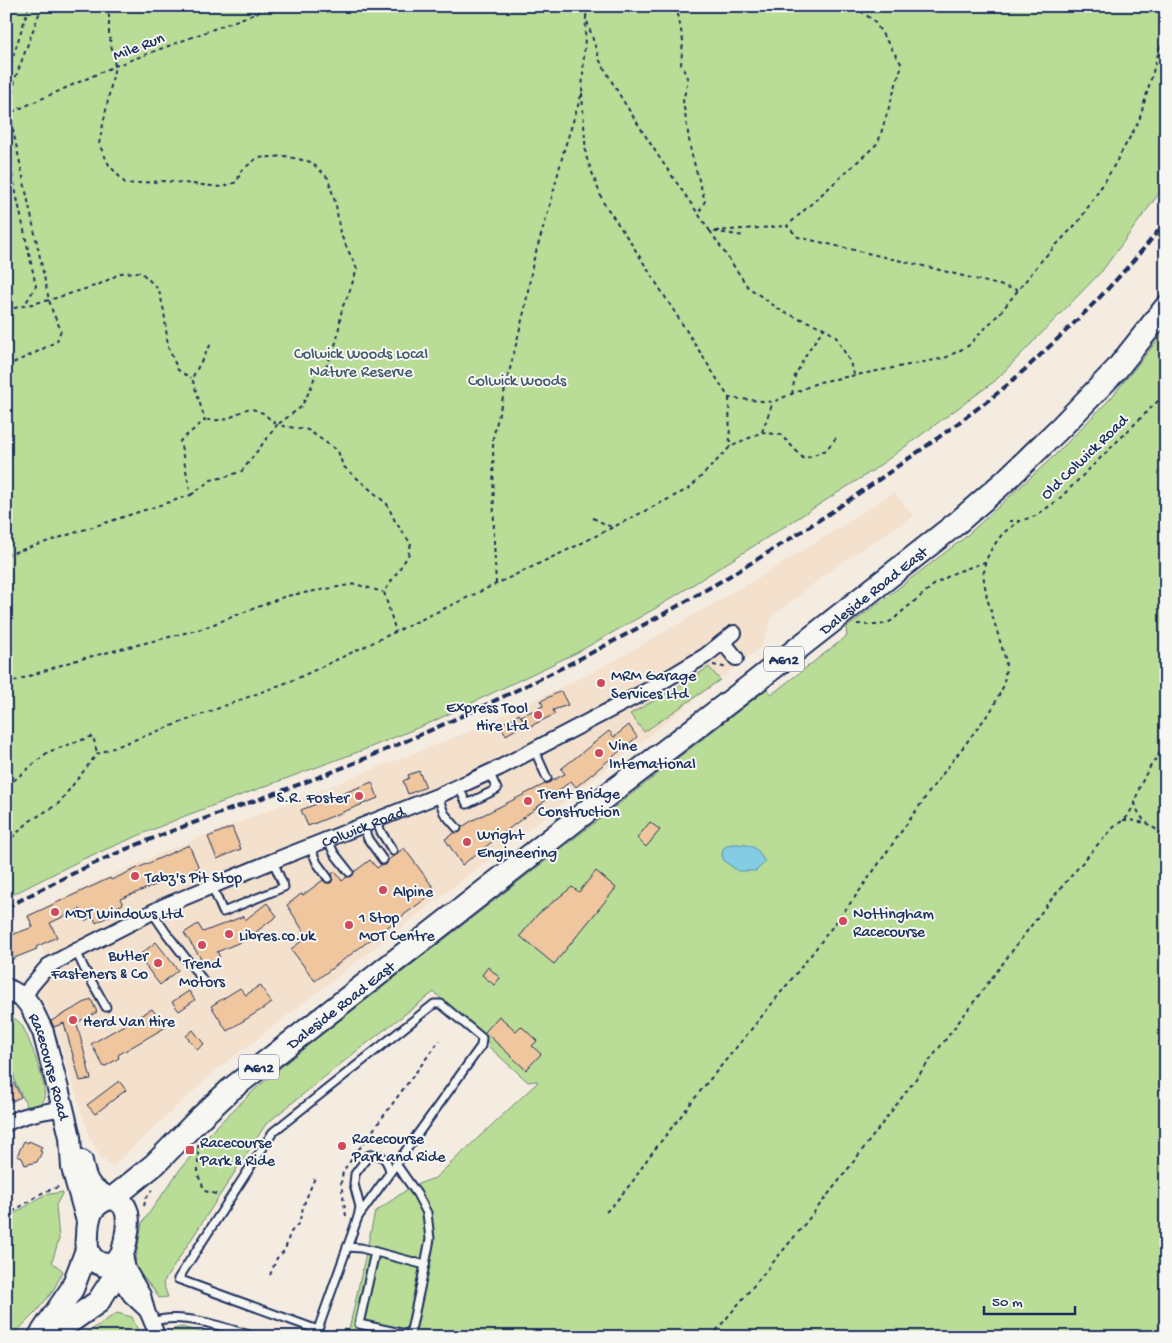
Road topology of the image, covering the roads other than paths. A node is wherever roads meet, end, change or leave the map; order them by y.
1 (1166, 307) edge
2 (736, 658) dead end
3 (534, 749) junction
4 (489, 772) junction
5 (547, 778) dead end
6 (458, 786) junction
7 (438, 796) junction
8 (376, 821) junction
9 (363, 826) junction
10 (456, 828) dead end
11 (328, 840) junction
12 (310, 846) junction
13 (394, 851) dead end
14 (383, 860) dead end
15 (273, 861) junction
16 (348, 872) dead end
17 (328, 878) dead end
18 (212, 886) junction
19 (152, 912) junction
20 (76, 950) junction
21 (202, 980) dead end
22 (15, 993) edge
23 (106, 1007) dead end
24 (63, 1108) junction
25 (6, 1124) edge
26 (70, 1137) junction
27 (155, 1164) junction
28 (396, 1164) junction
29 (390, 1172) junction
30 (111, 1198) junction
31 (136, 1214) junction
32 (358, 1217) junction
33 (87, 1221) junction
34 (347, 1247) junction
35 (87, 1250) junction
36 (375, 1252) junction
37 (116, 1262) junction
38 (425, 1265) junction
39 (131, 1296) junction
40 (98, 1302) junction
41 (150, 1317) junction
42 (318, 1330) junction
43 (40, 1337) edge
44 (48, 1337) edge
45 (158, 1337) edge
46 (255, 1337) edge
47 (314, 1337) edge

1 - 27 main road, Daleside Road East / A612
2 - 3 street, Colwick Road
3 - 4 street, Colwick Road
3 - 5 lane
4 - 6 street, Colwick Road
4 - 6 lane
6 - 7 street, Colwick Road
7 - 8 street, Colwick Road
7 - 10 lane
8 - 9 street, Colwick Road
8 - 13 lane
9 - 11 street, Colwick Road
9 - 14 lane
11 - 12 street, Colwick Road
11 - 16 lane
12 - 15 street, Colwick Road
12 - 17 lane
15 - 18 street, Colwick Road
15 - 18 lane
18 - 19 street, Colwick Road
19 - 20 street, Colwick Road
19 - 21 lane
20 - 22 street, Colwick Road
20 - 23 lane
22 - 24 street, Racecourse Road
24 - 25 street
24 - 26 street, Racecourse Road
26 - 30 street, Racecourse Road
26 - 33 street, Racecourse Road
27 - 30 main road, Daleside Road East / A612
27 - 31 main road, Daleside Road East / A612
28 - 29 lane
28 - 38 lane
28 - 42 lane
29 - 32 lane
29 - 32 lane
30 - 31 main road
30 - 33 main road, Daleside Road East
31 - 37 main road, Daleside Road East
32 - 34 lane
33 - 35 main road
34 - 36 lane
34 - 42 lane
35 - 37 main road
35 - 43 main road
36 - 38 lane
36 - 38 lane
37 - 39 street
37 - 40 main road
37 - 41 street
39 - 40 street
39 - 41 street
40 - 44 main road
41 - 45 street
41 - 46 lane
42 - 47 lane

